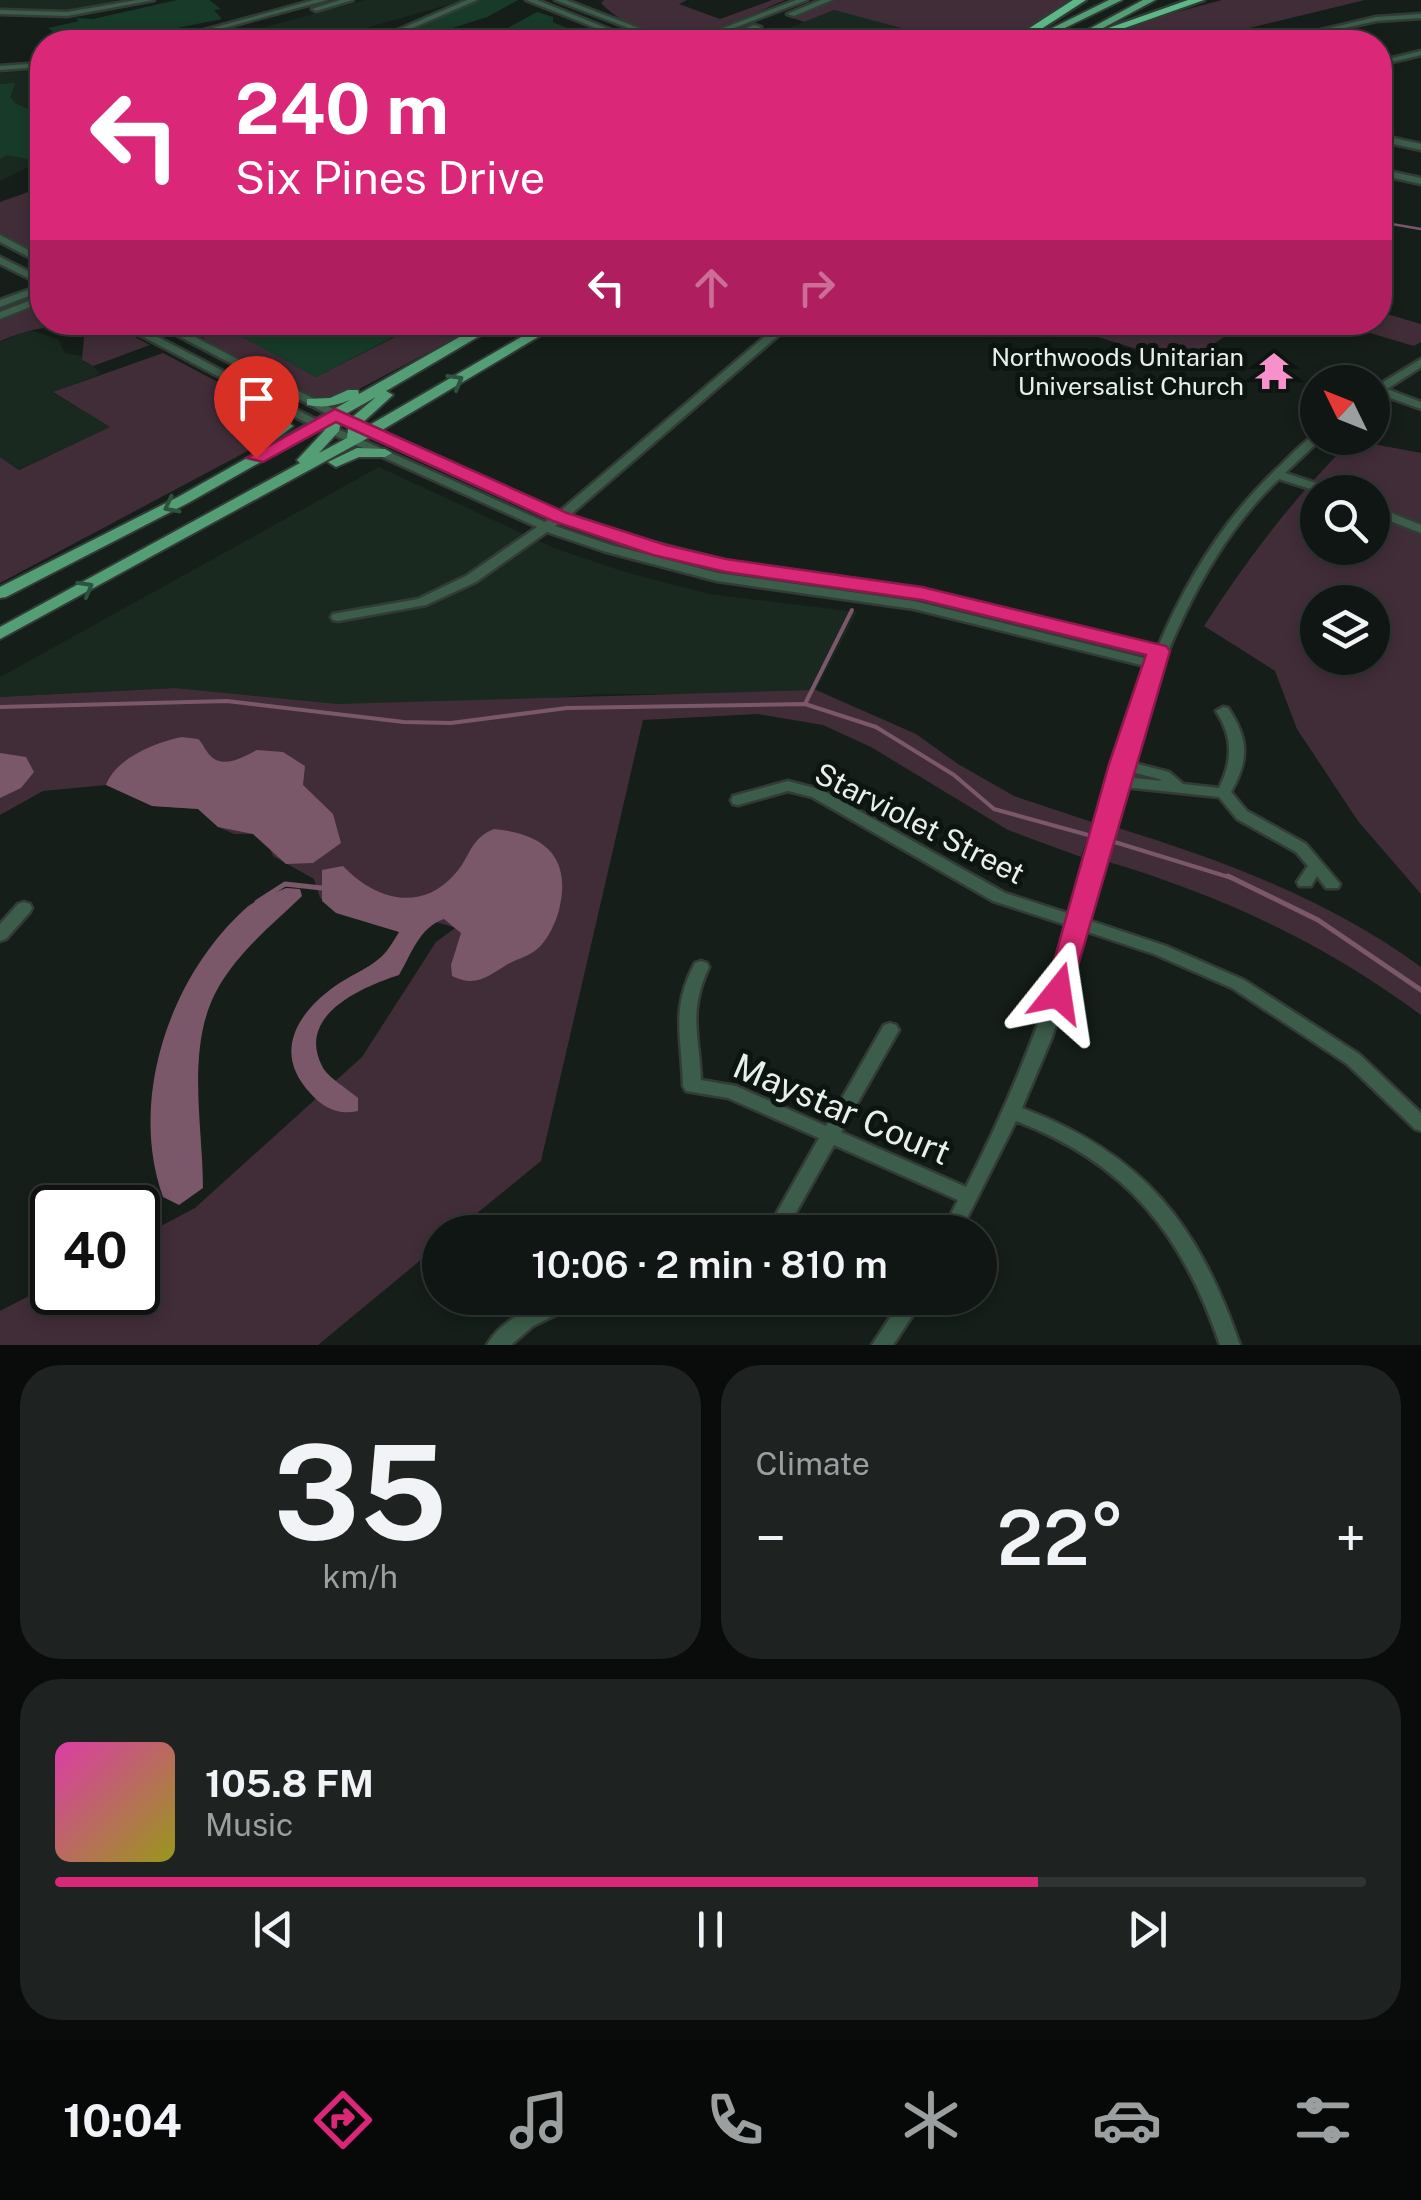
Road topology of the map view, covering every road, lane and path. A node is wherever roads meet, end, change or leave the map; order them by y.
1 (150, 0) edge
2 (323, 0) edge
3 (349, 0) edge
4 (474, 0) edge
5 (532, 0) edge
6 (560, 0) edge
7 (828, 0) edge
8 (1081, 0) edge
9 (1118, 0) edge
10 (1150, 0) edge
11 (1199, 0) edge
12 (803, 3) edge
13 (0, 12) edge
14 (1421, 16) edge
15 (259, 18) junction
16 (270, 22) junction
17 (212, 30) edge
18 (240, 30) edge
19 (400, 30) edge
20 (606, 30) edge
21 (638, 30) edge
22 (725, 30) edge
23 (745, 30) edge
24 (1033, 30) edge
25 (1055, 30) edge
26 (1094, 30) edge
27 (1108, 30) edge
28 (1329, 30) edge
29 (1421, 53) edge
30 (1392, 59) edge
31 (30, 62) edge
32 (0, 64) edge
33 (1392, 140) edge
34 (1421, 146) edge
35 (1392, 175) edge
36 (1421, 182) edge
37 (0, 238) edge
38 (30, 254) edge
39 (1, 262) edge
40 (30, 278) edge
41 (30, 290) edge
42 (0, 304) edge
43 (30, 304) edge
44 (0, 316) edge
45 (144, 335) edge
46 (181, 335) edge
47 (473, 335) edge
48 (535, 335) edge
49 (774, 335) edge
50 (187, 338) junction
51 (166, 347) junction
52 (1421, 362) edge
53 (409, 372) junction
54 (1390, 382) edge
55 (251, 392) junction
56 (1390, 397) edge
57 (312, 402) junction
58 (1421, 406) edge
59 (328, 423) junction
60 (372, 430) junction
61 (354, 431) junction
62 (1300, 452) edge
63 (385, 453) junction
64 (238, 469) junction
65 (1276, 474) junction
66 (289, 476) junction
67 (1300, 482) edge
68 (1390, 516) edge
69 (560, 517) junction
70 (546, 527) junction
71 (1421, 529) edge
72 (0, 593) edge
73 (950, 606) junction
74 (338, 617) dead end
75 (0, 634) edge
76 (1156, 658) junction
77 (1223, 711) dead end
78 (1119, 773) junction
79 (1223, 793) junction
80 (738, 800) dead end
81 (1316, 865) junction
82 (1305, 882) dead end
83 (1332, 884) dead end
84 (24, 908) dead end
85 (1077, 920) junction
86 (0, 935) edge
87 (701, 967) dead end
88 (890, 1030) dead end
89 (1013, 1112) junction
90 (1421, 1124) edge
91 (833, 1136) junction
92 (970, 1198) junction
93 (785, 1215) edge
94 (961, 1215) edge
95 (536, 1315) edge
96 (902, 1315) edge
97 (497, 1345) edge
98 (882, 1345) edge
99 (1230, 1345) edge

1 - 13 street
2 - 15 street
3 - 16 street
4 - 19 street
5 - 20 street
6 - 21 street
7 - 12 street
8 - 24 highway
9 - 25 main road
10 - 26 main road
11 - 27 highway
12 - 22 street
12 - 23 street
14 - 28 street
15 - 16 street
15 - 17 street
16 - 18 street
29 - 30 street
31 - 32 street
33 - 34 street
35 - 36 street
37 - 38 street
39 - 40 street
41 - 42 street
43 - 44 street
45 - 51 street
46 - 50 street
47 - 53 main road
60 -> 48 main road
49 - 69 street
50 - 51 street
50 - 57 street
51 - 55 street
52 - 54 street
53 - 57 main road
53 - 59 main road
53 - 61 main road
55 - 59 street
55 - 64 main road
56 - 58 street
57 - 59 street
59 - 61 street
59 - 64 main road
59 - 66 main road
60 - 61 main road
60 - 69 street
61 - 63 street
61 - 66 main road
62 - 65 street
63 - 66 main road
63 - 70 street
64 -> 72 main road
65 - 67 street
65 - 76 street
75 -> 66 main road
68 - 71 street
69 - 70 street
69 - 73 street
70 - 73 street
70 - 74 street
73 - 76 street
76 - 78 street
77 - 79 street
78 - 79 street
78 - 85 street
79 - 81 street
80 - 85 street, Starviolet Street
81 - 82 street
81 - 83 street
84 - 86 street
85 - 89 street
85 - 90 street, Starviolet Street
87 - 91 street, Maystar Court
88 - 91 street
89 - 92 street
89 - 99 street
91 - 92 street, Maystar Court
91 - 93 street
92 - 94 street
95 - 97 street
96 - 98 street

